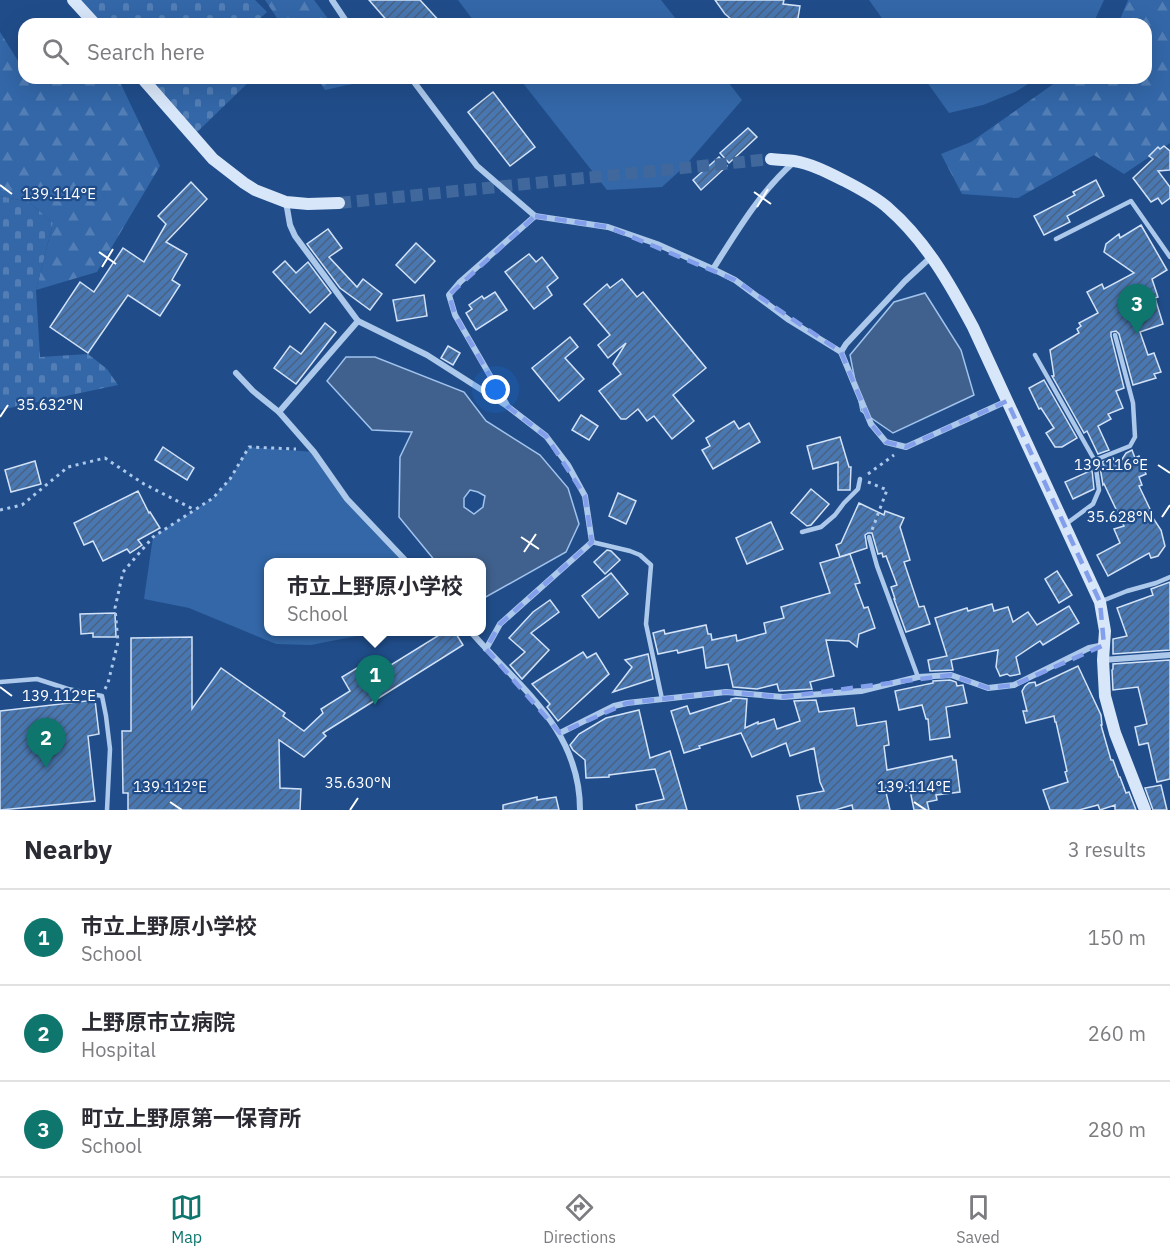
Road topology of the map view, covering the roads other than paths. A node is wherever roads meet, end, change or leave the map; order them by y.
1 (74, 0) edge
2 (332, 0) edge
3 (90, 18) edge
4 (344, 18) edge
5 (147, 84) edge
6 (416, 84) edge
7 (771, 159) tunnel mouth
8 (795, 161) junction
9 (286, 202) junction
10 (339, 203) tunnel mouth
11 (535, 216) junction
12 (1056, 239) dead end
13 (932, 257) junction
14 (1170, 257) edge
15 (713, 269) junction
16 (358, 321) junction
17 (1115, 335) dead end
18 (841, 352) junction
19 (1035, 355) dead end
20 (236, 373) dead end
21 (1007, 401) junction
22 (507, 406) junction
23 (279, 412) junction
24 (1095, 460) junction
25 (860, 479) road end
26 (1066, 524) junction
27 (802, 532) dead end
28 (870, 537) road end
29 (592, 542) junction
30 (403, 558) edge
31 (1170, 578) edge
32 (1100, 602) junction
33 (475, 636) edge
34 (1104, 645) junction
35 (486, 649) junction
36 (1170, 656) edge
37 (1103, 660) junction
38 (918, 677) junction
39 (0, 682) edge
40 (662, 699) junction
41 (560, 733) junction
42 (107, 810) edge
43 (580, 810) edge
44 (1145, 810) edge

1 - 3 street
2 - 4 street
5 - 9 street
6 - 11 street
7 - 8 street
8 - 13 street
8 - 15 street
9 - 10 street
9 - 16 street
11 - 15 street
11 - 22 street
12 - 14 lane
13 - 18 street
13 - 21 street
15 - 18 street
16 - 22 street
16 - 23 street
17 - 24 lane
18 - 21 street
19 - 24 lane
20 - 23 street
21 - 26 street
22 - 29 street
23 - 30 street
24 - 26 lane
25 - 27 lane
26 - 32 street
28 - 38 lane
29 - 35 street
29 - 40 lane
31 - 32 lane
32 - 34 street
33 - 35 street
34 - 37 street
34 - 38 street
35 - 41 street
36 - 37 street
37 - 44 street
38 - 40 street
39 - 42 lane
40 - 41 street
41 - 43 street

